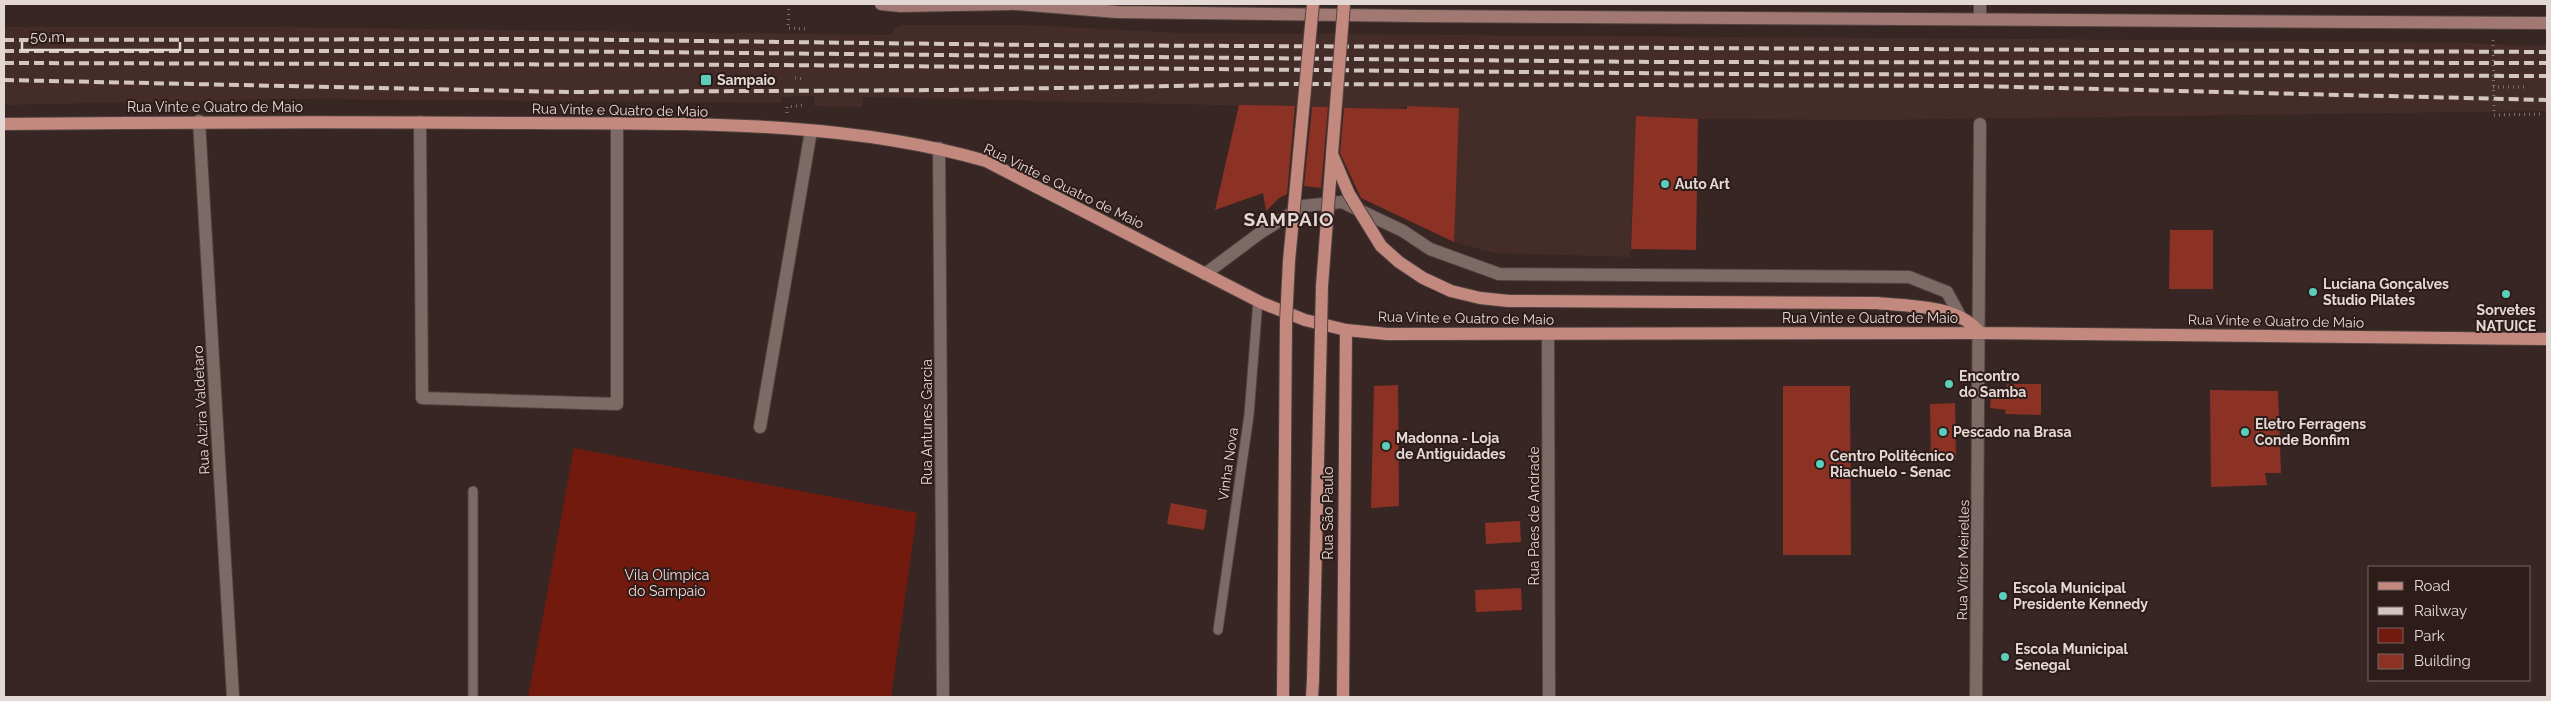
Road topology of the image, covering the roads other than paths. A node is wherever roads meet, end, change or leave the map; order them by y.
1 (881, 4) edge
2 (1012, 4) edge
3 (1016, 4) edge
4 (1313, 4) edge
5 (1344, 4) edge
6 (1980, 4) edge
7 (1038, 5) edge
8 (1980, 19) junction
9 (2547, 23) edge
10 (199, 121) junction
11 (420, 122) junction
12 (617, 123) junction
13 (4, 124) edge
14 (1980, 124) dead end
15 (811, 131) junction
16 (939, 148) junction
17 (1332, 154) junction
18 (1205, 274) junction
19 (1258, 300) junction
20 (1960, 316) junction
21 (1346, 330) junction
22 (1980, 333) junction
23 (1548, 334) junction
24 (2547, 339) edge
25 (760, 427) dead end
26 (473, 491) dead end
27 (1218, 630) dead end
28 (233, 697) edge
29 (473, 697) edge
30 (943, 697) edge
31 (1283, 697) edge
32 (1312, 697) edge
33 (1342, 697) edge
34 (1549, 697) edge
35 (1976, 697) edge

1 - 2 main road
3 - 7 main road
4 - 31 main road, bridge
5 - 17 main road, bridge
6 - 8 street
7 - 8 main road
8 - 9 main road
10 - 11 main road, Rua Vinte e Quatro de Maio
10 - 13 main road, Rua Vinte e Quatro de Maio
10 - 28 street, Rua Alzira Valdetaro
11 - 12 main road, Rua Vinte e Quatro de Maio
11 - 12 street
12 - 15 main road, Rua Vinte e Quatro de Maio
14 - 22 street, Rua Vitor Meirelles
15 - 16 main road, Rua Vinte e Quatro de Maio
15 - 25 street
16 - 18 main road, Rua Vinte e Quatro de Maio
16 - 30 street, Rua Antunes Garcia
17 - 20 main road, bridge
17 - 32 main road, bridge
18 - 19 main road, Rua Vinte e Quatro de Maio
18 - 20 street, Rua Vinte e Quatro de Maio
19 - 21 main road, Rua Vinte e Quatro de Maio
19 - 27 lane, Vinha Nova
20 - 22 main road
21 - 23 main road, Rua Vinte e Quatro de Maio
21 - 33 main road, Rua São Paulo
22 - 23 main road, Rua Vinte e Quatro de Maio
22 - 24 main road, Rua Vinte e Quatro de Maio
22 - 35 street, Rua Vitor Meirelles
23 - 34 street, Rua Paes de Andrade
26 - 29 lane

